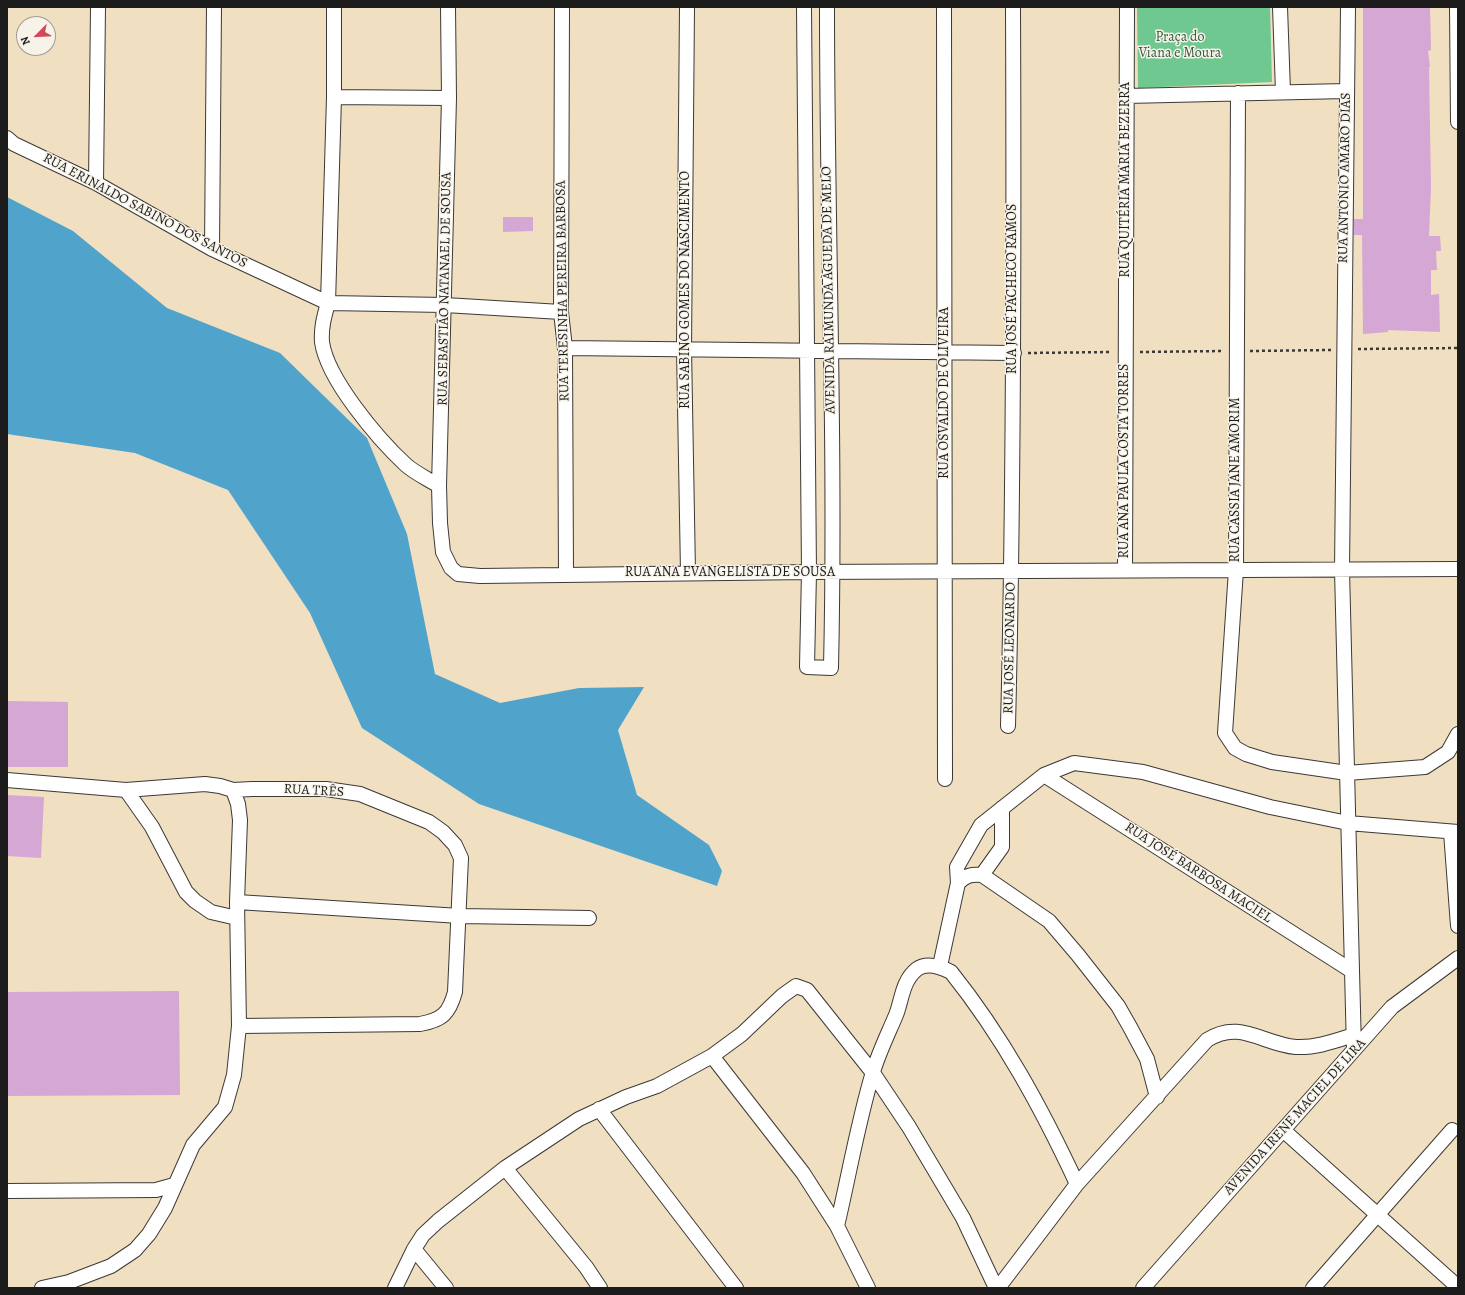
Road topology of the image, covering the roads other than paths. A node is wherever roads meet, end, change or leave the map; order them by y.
1 (98, 7) edge
2 (214, 7) edge
3 (334, 7) edge
4 (448, 7) edge
5 (562, 7) edge
6 (687, 7) edge
7 (804, 7) edge
8 (827, 7) edge
9 (944, 7) edge
10 (1013, 7) edge
11 (1127, 7) edge
12 (1280, 7) edge
13 (1348, 7) edge
14 (1457, 7) edge
15 (1346, 91) junction
16 (1283, 92) junction
17 (1238, 93) junction
18 (1126, 96) junction
19 (334, 97) junction
20 (450, 98) junction
21 (1458, 122) edge
22 (11, 141) edge
23 (827, 141) junction
24 (805, 142) junction
25 (96, 183) junction
26 (212, 249) junction
27 (328, 303) junction
28 (445, 305) junction
29 (561, 312) junction
30 (565, 348) junction
31 (684, 348) junction
32 (807, 351) junction
33 (830, 352) junction
34 (1126, 352) joint
35 (945, 353) junction
36 (1014, 353) junction
37 (439, 486) junction
38 (451, 568) joint
39 (1458, 569) edge
40 (1012, 570) junction
41 (1125, 570) junction
42 (1236, 570) junction
43 (1342, 570) junction
44 (946, 571) junction
45 (809, 572) junction
46 (833, 572) junction
47 (688, 573) junction
48 (566, 574) junction
49 (1008, 726) dead end
50 (1458, 734) edge
51 (1347, 773) junction
52 (1044, 775) junction
53 (945, 779) dead end
54 (7, 780) edge
55 (126, 790) junction
56 (233, 790) junction
57 (1002, 808) junction
58 (1348, 824) junction
59 (1454, 832) edge
60 (982, 875) junction
61 (958, 883) junction
62 (237, 902) junction
63 (460, 916) junction
64 (237, 918) junction
65 (589, 918) dead end
66 (1458, 926) edge
67 (1458, 958) edge
68 (940, 966) junction
69 (1352, 971) junction
70 (239, 1026) junction
71 (1354, 1035) junction
72 (1354, 1050) junction
73 (712, 1056) junction
74 (873, 1073) junction
75 (1157, 1097) junction
76 (599, 1109) junction
77 (1283, 1130) junction
78 (1452, 1130) dead end
79 (505, 1168) junction
80 (1077, 1184) junction
81 (174, 1185) junction
82 (7, 1191) edge
83 (1377, 1215) junction
84 (837, 1226) junction
85 (414, 1249) junction
86 (1458, 1287) edge
87 (42, 1288) edge
88 (395, 1288) edge
89 (446, 1288) edge
90 (600, 1288) edge
91 (736, 1288) edge
92 (868, 1288) edge
93 (997, 1288) edge
94 (1143, 1288) edge
95 (1313, 1288) edge

1 - 25 street
2 - 26 street
3 - 19 street
4 - 20 street, RUA SEBASTIÃO NATANAEL DE SOUSA
5 - 29 street, RUA TERESINHA PEREIRA BARBOSA
6 - 31 street, RUA SABINO GOMES DO NASCIMENTO
7 - 24 street, AVENIDA RAIMUNDA ÀGUEDA DE MELO
8 - 23 street, AVENIDA RAIMUNDA ÀGUEDA DE MELO
9 - 35 street, RUA OSVALDO DE OLIVEIRA
10 - 36 street, RUA JOSÉ PACHECO RAMOS
11 - 18 street, RUA QUITÉRIA MARIA BEZERRA
12 - 16 street
13 - 15 street, RUA ANTONIO AMARO DIAS
14 - 21 street
15 - 16 street
15 - 43 street, RUA ANTONIO AMARO DIAS
16 - 17 street
17 - 18 street
17 - 42 street, RUA CASSIA JANE AMORIM
18 - 34 street, RUA QUITÉRIA MARIA BEZERRA
19 - 20 street
19 - 27 street
20 - 28 street, RUA SEBASTIÃO NATANAEL DE SOUSA
22 - 25 street, RUA ERINALDO SABINO DOS SANTOS
23 - 24 street
23 - 33 street, AVENIDA RAIMUNDA ÀGUEDA DE MELO
24 - 32 street, AVENIDA RAIMUNDA ÀGUEDA DE MELO
25 - 26 street, RUA ERINALDO SABINO DOS SANTOS
26 - 27 street, RUA ERINALDO SABINO DOS SANTOS
27 - 28 street
27 - 37 street
28 - 29 street
28 - 37 street, RUA SEBASTIÃO NATANAEL DE SOUSA
29 - 30 street, RUA TERESINHA PEREIRA BARBOSA
30 - 31 street
30 - 48 street, RUA TERESINHA PEREIRA BARBOSA
31 - 32 street
31 - 47 street, RUA SABINO GOMES DO NASCIMENTO
32 - 33 street
32 - 45 street, AVENIDA RAIMUNDA ÀGUEDA DE MELO
33 - 35 street
33 - 46 street, AVENIDA RAIMUNDA ÀGUEDA DE MELO
34 - 41 street, RUA ANA PAULA COSTA TORRES
35 - 36 street
35 - 44 street, RUA OSVALDO DE OLIVEIRA
36 - 40 street, RUA JOSÉ PACHECO RAMOS
37 - 38 street, RUA SEBASTIÃO NATANAEL DE SOUSA
38 - 48 street, RUA ANA EVANGELISTA DE SOUSA
39 - 43 street, RUA ANA EVANGELISTA DE SOUSA
40 - 41 street, RUA ANA EVANGELISTA DE SOUSA
40 - 44 street, RUA ANA EVANGELISTA DE SOUSA
40 - 49 street, RUA JOSÉ LEONARDO
41 - 42 street, RUA ANA EVANGELISTA DE SOUSA
42 - 43 street, RUA ANA EVANGELISTA DE SOUSA
42 - 51 street, RUA CASSIA JANE AMORIM
43 - 51 street, RUA ANTONIO AMARO DIAS
44 - 46 street, RUA ANA EVANGELISTA DE SOUSA
44 - 53 street, RUA OSVALDO DE OLIVEIRA
45 - 46 street, RUA ANA EVANGELISTA DE SOUSA
45 - 46 street, AVENIDA RAIMUNDA ÀGUEDA DE MELO
45 - 47 street, RUA ANA EVANGELISTA DE SOUSA
47 - 48 street, RUA ANA EVANGELISTA DE SOUSA
50 - 51 street, RUA CASSIA JANE AMORIM
51 - 58 street, RUA ANTONIO AMARO DIAS
52 - 57 street
52 - 58 street
52 - 69 street, RUA JOSÉ BARBOSA MACIEL
54 - 55 street, RUA TRÊS
55 - 56 street, RUA TRÊS
55 - 64 street
56 - 62 street
56 - 63 street, RUA TRÊS
57 - 60 street
57 - 61 street
58 - 59 street
58 - 69 street, RUA ANTONIO AMARO DIAS
59 - 66 street
60 - 61 street
60 - 75 street
61 - 68 street
62 - 63 street
62 - 64 street
63 - 65 street
63 - 70 street, RUA TRÊS
64 - 70 street
67 - 72 street, AVENIDA IRENE MACIEL DE LIRA
68 - 74 street
68 - 80 street
69 - 71 street, RUA ANTONIO AMARO DIAS
70 - 81 street
71 - 72 street, RUA ANTONIO AMARO DIAS
71 - 75 street
72 - 77 street, AVENIDA IRENE MACIEL DE LIRA
73 - 74 street
73 - 76 street
73 - 84 street
74 - 84 street
74 - 93 street
75 - 80 street
76 - 79 street
76 - 91 street
77 - 83 street
77 - 94 street, AVENIDA IRENE MACIEL DE LIRA
78 - 83 street
79 - 85 street
79 - 90 street
80 - 93 street
81 - 82 street
81 - 87 street
83 - 86 street
83 - 95 street
84 - 92 street
85 - 88 street
85 - 89 street

